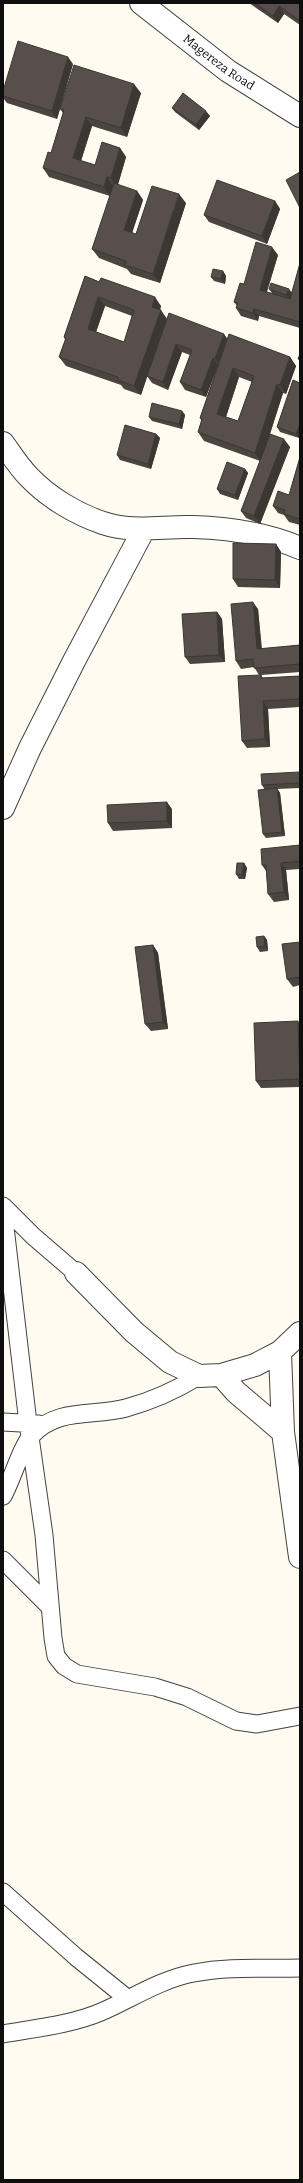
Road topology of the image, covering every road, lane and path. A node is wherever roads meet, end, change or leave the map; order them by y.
1 (141, 3) edge
2 (300, 116) edge
3 (3, 443) edge
4 (144, 529) junction
5 (300, 548) edge
6 (3, 808) edge
7 (3, 1206) edge
8 (3, 1210) edge
9 (76, 1273) joint
10 (300, 1333) edge
11 (280, 1352) junction
12 (221, 1375) junction
13 (199, 1376) junction
14 (3, 1422) edge
15 (34, 1428) junction
16 (284, 1432) junction
17 (3, 1496) edge
18 (300, 1557) edge
19 (3, 1560) edge
20 (50, 1606) junction
21 (300, 1716) edge
22 (3, 1892) edge
23 (300, 1968) edge
24 (128, 1999) junction
25 (3, 2034) edge

1 - 2 street, Magereza Road
3 - 4 street
4 - 5 street
4 - 6 street
7 - 9 lane
8 - 15 lane
9 - 13 street
10 - 11 street
11 - 12 street
11 - 16 street
12 - 13 street
12 - 16 street
13 - 15 lane
14 - 15 lane
15 - 17 lane
15 - 20 lane
16 - 18 street
19 - 20 lane
20 - 21 lane
22 - 24 lane
23 - 24 lane
24 - 25 lane

